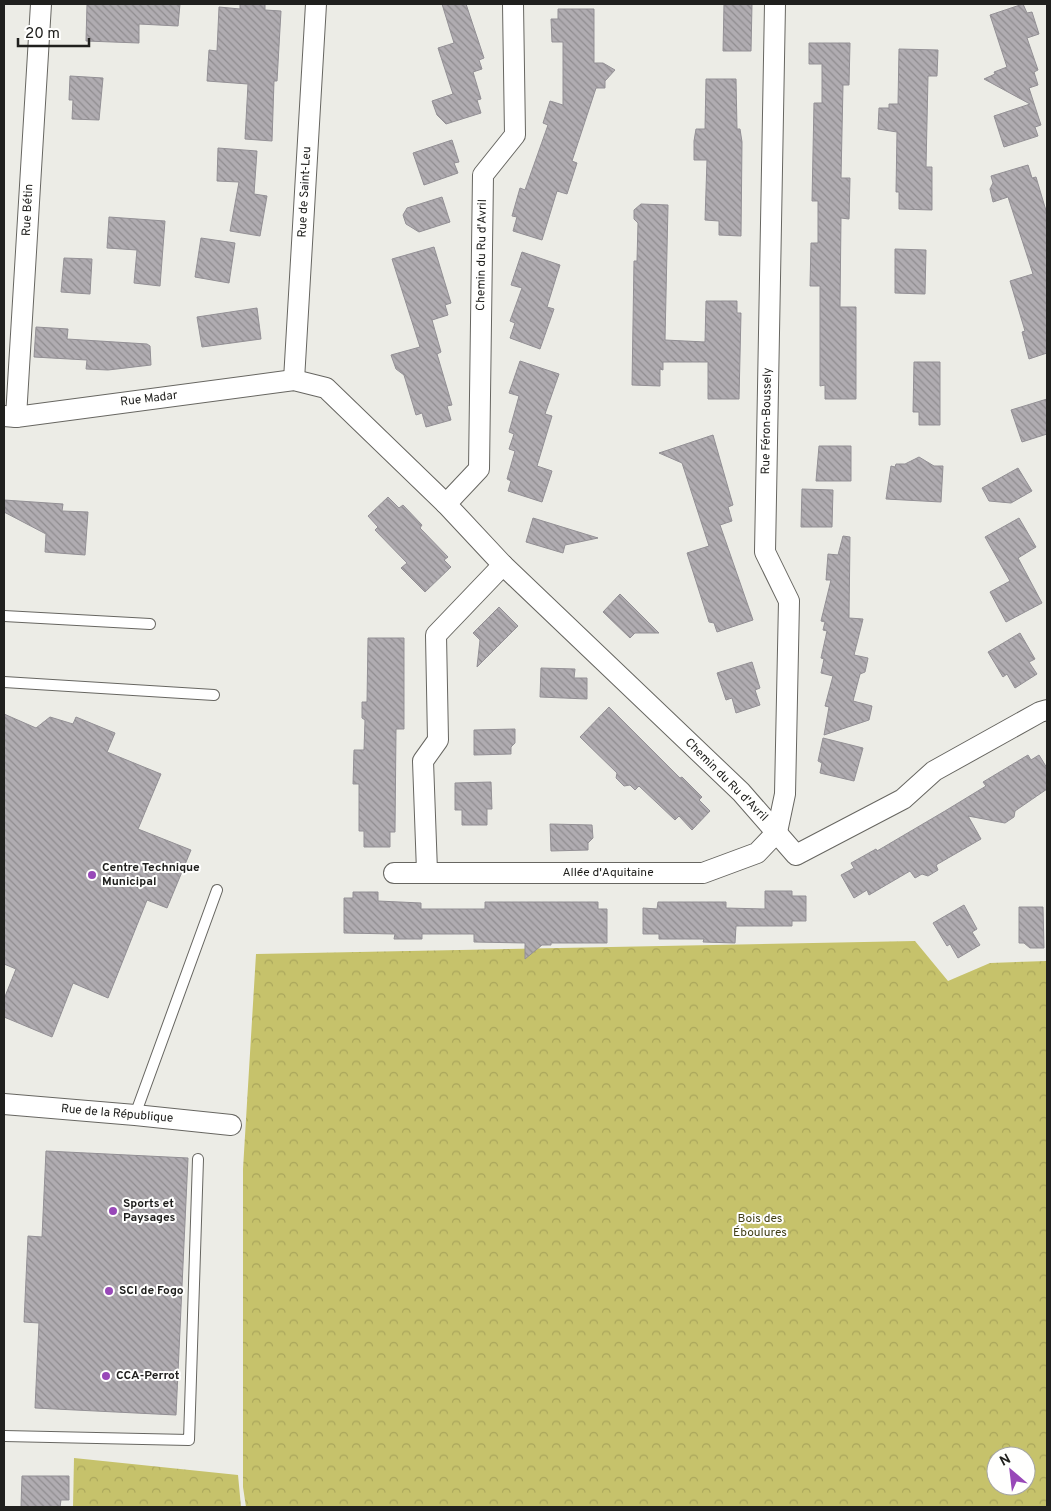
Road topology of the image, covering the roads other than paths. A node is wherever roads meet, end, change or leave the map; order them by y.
1 (40, 4) edge
2 (316, 4) edge
3 (513, 4) edge
4 (775, 4) edge
5 (294, 380) junction
6 (10, 417) edge
7 (446, 504) junction
8 (503, 565) junction
9 (4, 616) edge
10 (150, 624) dead end
11 (4, 682) edge
12 (214, 695) dead end
13 (1047, 710) edge
14 (777, 832) junction
15 (428, 872) junction
16 (394, 873) dead end
17 (217, 890) dead end
18 (4, 1104) edge
19 (135, 1115) junction
20 (231, 1126) dead end
21 (198, 1159) dead end
22 (4, 1436) edge

1 - 6 street, Rue Bétin
2 - 5 street, Rue de Saint-Leu
3 - 7 street, Chemin du Ru d'Avril
4 - 14 street, Rue Féron-Boussely
5 - 6 street, Rue Madar
5 - 7 street, Chemin du Ru d'Avril
7 - 8 street, Chemin du Ru d'Avril
8 - 14 street, Chemin du Ru d'Avril
8 - 15 street
9 - 10 lane
11 - 12 lane
13 - 14 street, Chemin du Ru d'Avril
14 - 15 street, Allée d'Aquitaine
15 - 16 street, Allée d'Aquitaine
17 - 19 lane
18 - 19 street, Rue de la République
19 - 20 street, Rue de la République
21 - 22 lane

